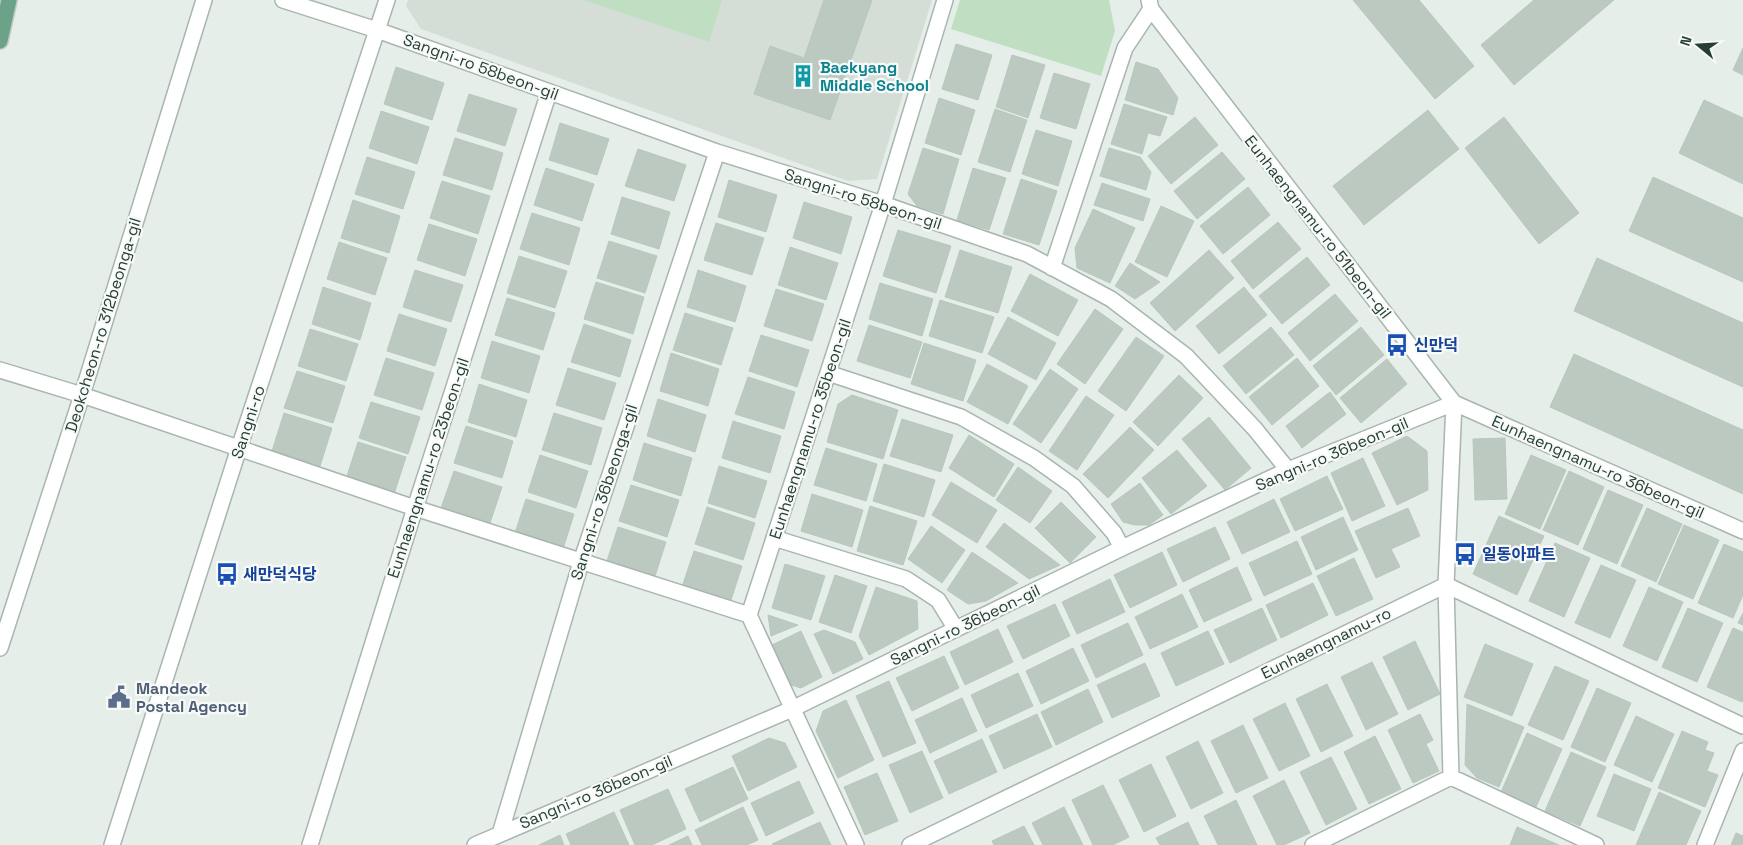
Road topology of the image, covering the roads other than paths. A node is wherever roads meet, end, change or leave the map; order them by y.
1 (9, 0) edge
2 (204, 0) edge
3 (283, 0) edge
4 (387, 0) edge
5 (945, 0) edge
6 (1150, 5) edge
7 (377, 30) junction
8 (0, 41) edge
9 (549, 92) junction
10 (717, 152) junction
11 (882, 204) junction
12 (1052, 268) junction
13 (0, 370) edge
14 (828, 373) junction
15 (82, 395) junction
16 (1454, 403) junction
17 (239, 448) junction
18 (1288, 470) junction
19 (414, 508) junction
20 (1743, 531) edge
21 (774, 538) junction
22 (1122, 548) junction
23 (581, 562) junction
24 (1446, 585) junction
25 (749, 615) junction
26 (956, 629) junction
27 (0, 648) edge
28 (792, 709) junction
29 (1743, 726) edge
30 (1743, 751) edge
31 (1451, 777) junction
32 (500, 834) junction
33 (112, 845) edge
34 (310, 845) edge
35 (475, 845) edge
36 (856, 845) edge
37 (910, 845) edge
38 (1313, 845) edge
39 (1596, 845) edge
40 (1705, 845) edge

1 - 8 main road
2 - 15 street, Deokcheon-ro 312beonga-gil
3 - 7 street, Sangni-ro 58beon-gil
4 - 7 street, Sangni-ro
5 - 11 street, Eunhaengnamu-ro 35beon-gil
6 - 12 street
6 - 16 street, Eunhaengnamu-ro 51beon-gil
7 - 9 street, Sangni-ro 58beon-gil
7 - 17 street, Sangni-ro
9 - 10 street, Sangni-ro 58beon-gil
9 - 19 street, Eunhaengnamu-ro 23beon-gil
10 - 11 street, Sangni-ro 58beon-gil
10 - 23 street, Sangni-ro 36beonga-gil
11 - 12 street, Sangni-ro 58beon-gil
11 - 14 street, Eunhaengnamu-ro 35beon-gil
12 - 18 street, Sangni-ro 58beon-gil
13 - 15 street
14 - 21 street, Eunhaengnamu-ro 35beon-gil
14 - 22 street
15 - 17 street
15 - 27 street, Deokcheon-ro 312beonga-gil
16 - 18 street, Sangni-ro 36beon-gil
16 - 20 street, Eunhaengnamu-ro 36beon-gil
16 - 24 street
17 - 19 street
17 - 33 street, Sangni-ro
18 - 22 street, Sangni-ro 36beon-gil
19 - 23 street
19 - 34 street, Eunhaengnamu-ro 23beon-gil
21 - 25 street, Eunhaengnamu-ro 35beon-gil
21 - 26 street
22 - 26 street, Sangni-ro 36beon-gil
23 - 25 street
23 - 32 street, Sangni-ro 36beonga-gil
24 - 29 street
24 - 31 street
24 - 37 street, Eunhaengnamu-ro
25 - 28 street
26 - 28 street, Sangni-ro 36beon-gil
28 - 32 street, Sangni-ro 36beon-gil
28 - 36 street
30 - 40 street
31 - 38 street
31 - 39 street
32 - 35 street, Sangni-ro 36beon-gil

